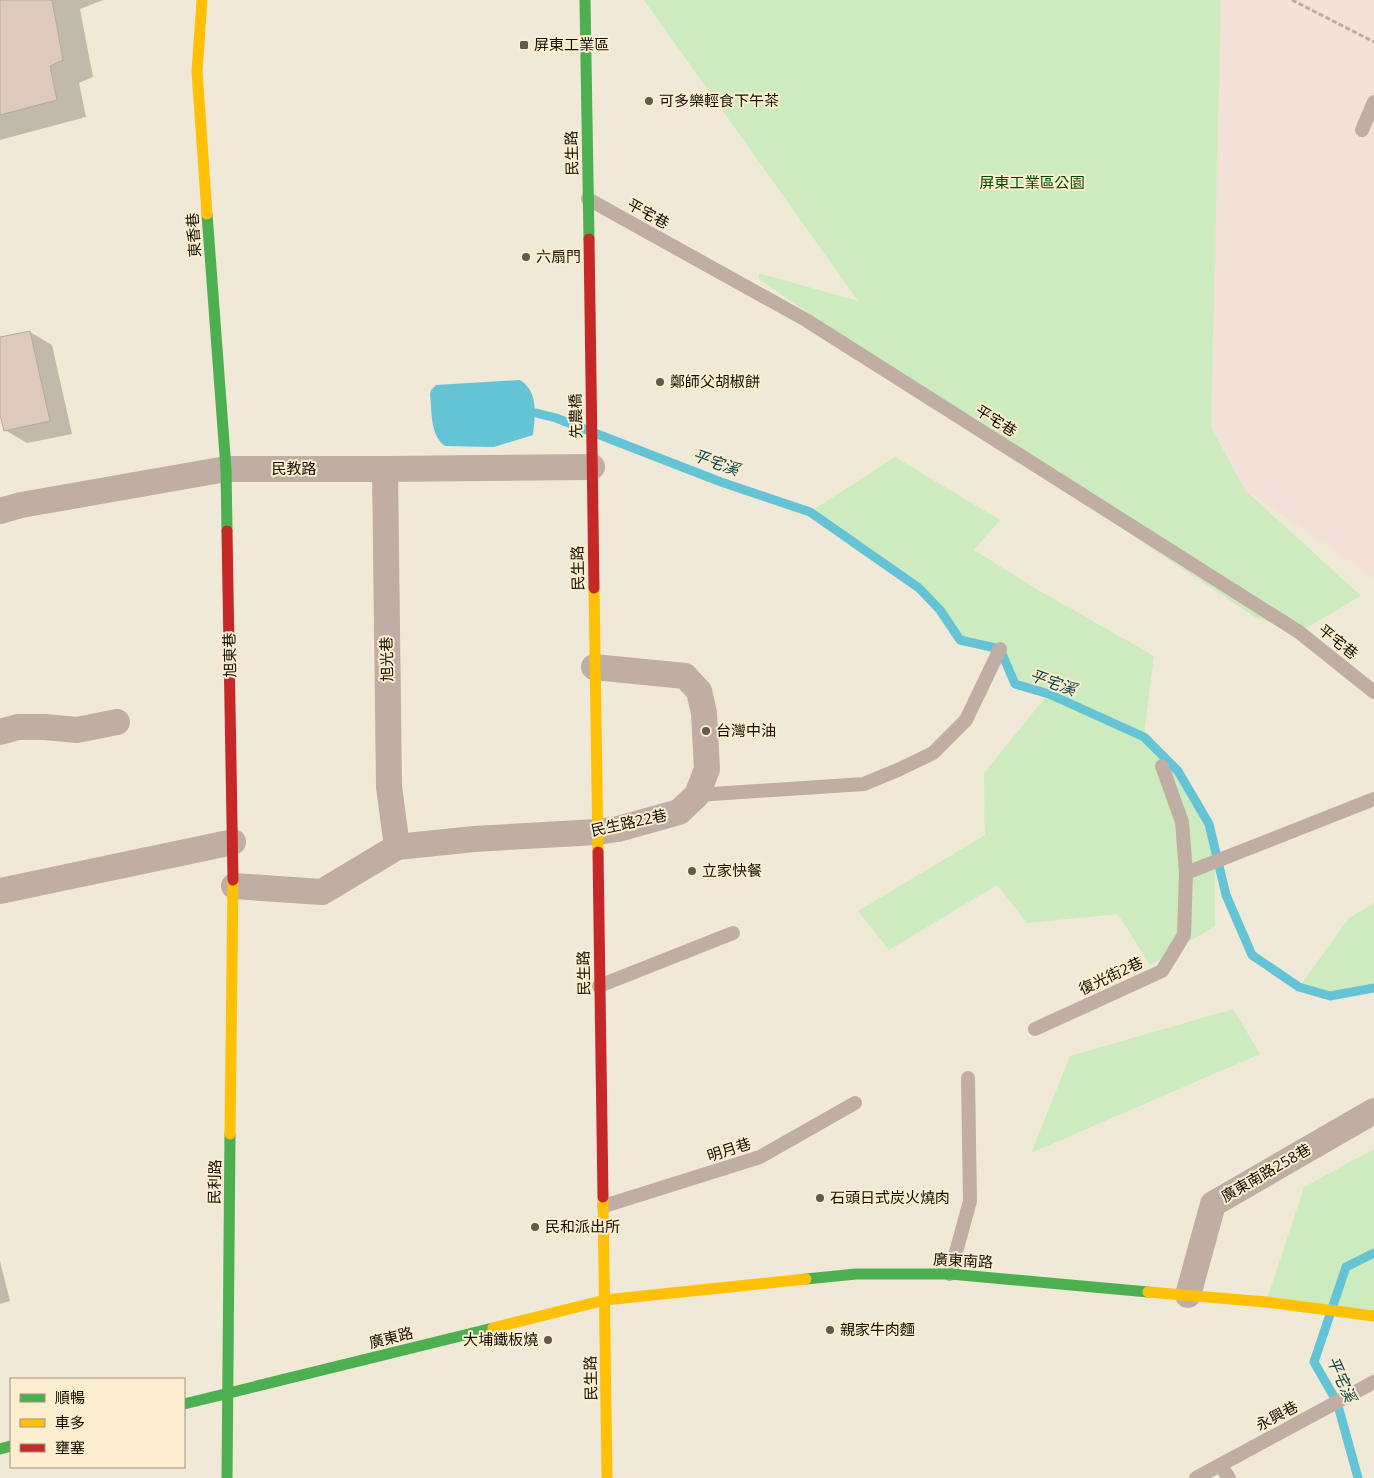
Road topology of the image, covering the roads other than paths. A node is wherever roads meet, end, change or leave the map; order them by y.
1 (202, 0) edge
2 (584, 0) edge
3 (1374, 102) edge
4 (1362, 130) dead end
5 (588, 199) junction
6 (590, 365) joint
7 (592, 467) junction
8 (226, 469) junction
9 (385, 469) junction
10 (0, 511) edge
11 (1000, 649) dead end
12 (594, 667) junction
13 (1374, 692) edge
14 (117, 722) dead end
15 (0, 732) edge
16 (1162, 766) dead end
17 (697, 795) junction
18 (1374, 799) edge
19 (596, 832) junction
20 (233, 842) junction
21 (397, 847) junction
22 (1186, 873) junction
23 (234, 886) junction
24 (0, 891) edge
25 (733, 933) dead end
26 (599, 986) junction
27 (1035, 1030) dead end
28 (968, 1078) dead end
29 (855, 1103) dead end
30 (1374, 1111) edge
31 (604, 1206) junction
32 (950, 1274) junction
33 (1188, 1294) junction
34 (605, 1300) junction
35 (1374, 1316) edge
36 (1374, 1382) edge
37 (227, 1393) junction
38 (185, 1404) edge
39 (1220, 1465) junction
40 (227, 1478) edge
41 (607, 1478) edge
42 (1196, 1478) edge
43 (1229, 1478) edge

1 - 8 street, 東香巷
2 - 5 street, 民生路
3 - 4 lane
5 - 6 street, 民生路
5 - 13 lane, 平宅巷
6 - 7 street, 先農橋
7 - 9 street, 民教路
7 - 12 street, 民生路
8 - 9 street, 民教路
8 - 10 street, 民教路
8 - 20 street, 旭東巷
9 - 21 street, 旭光巷
11 - 17 lane
12 - 17 street, 民生路22巷
12 - 19 street, 民生路
14 - 15 street
16 - 22 lane, 復光街2巷
17 - 19 street, 民生路22巷
18 - 22 lane
19 - 21 street, 民生路22巷
19 - 26 street, 民生路
20 - 23 street, 旭東巷
20 - 24 street
21 - 23 street
22 - 27 lane, 復光街2巷
23 - 37 street, 民利路
25 - 26 lane
26 - 31 street, 民生路
28 - 32 lane
29 - 31 lane, 明月巷
30 - 33 street, 廣東南路258巷
31 - 34 street, 民生路
32 - 33 street, 廣東南路
32 - 34 street, 廣東南路
33 - 35 street, 廣東南路
34 - 37 street, 廣東路
34 - 41 street, 民生路
36 - 39 lane, 永興巷
37 - 38 street, 廣東路
37 - 40 street, 民利路
39 - 42 lane, 永興巷
39 - 43 lane

